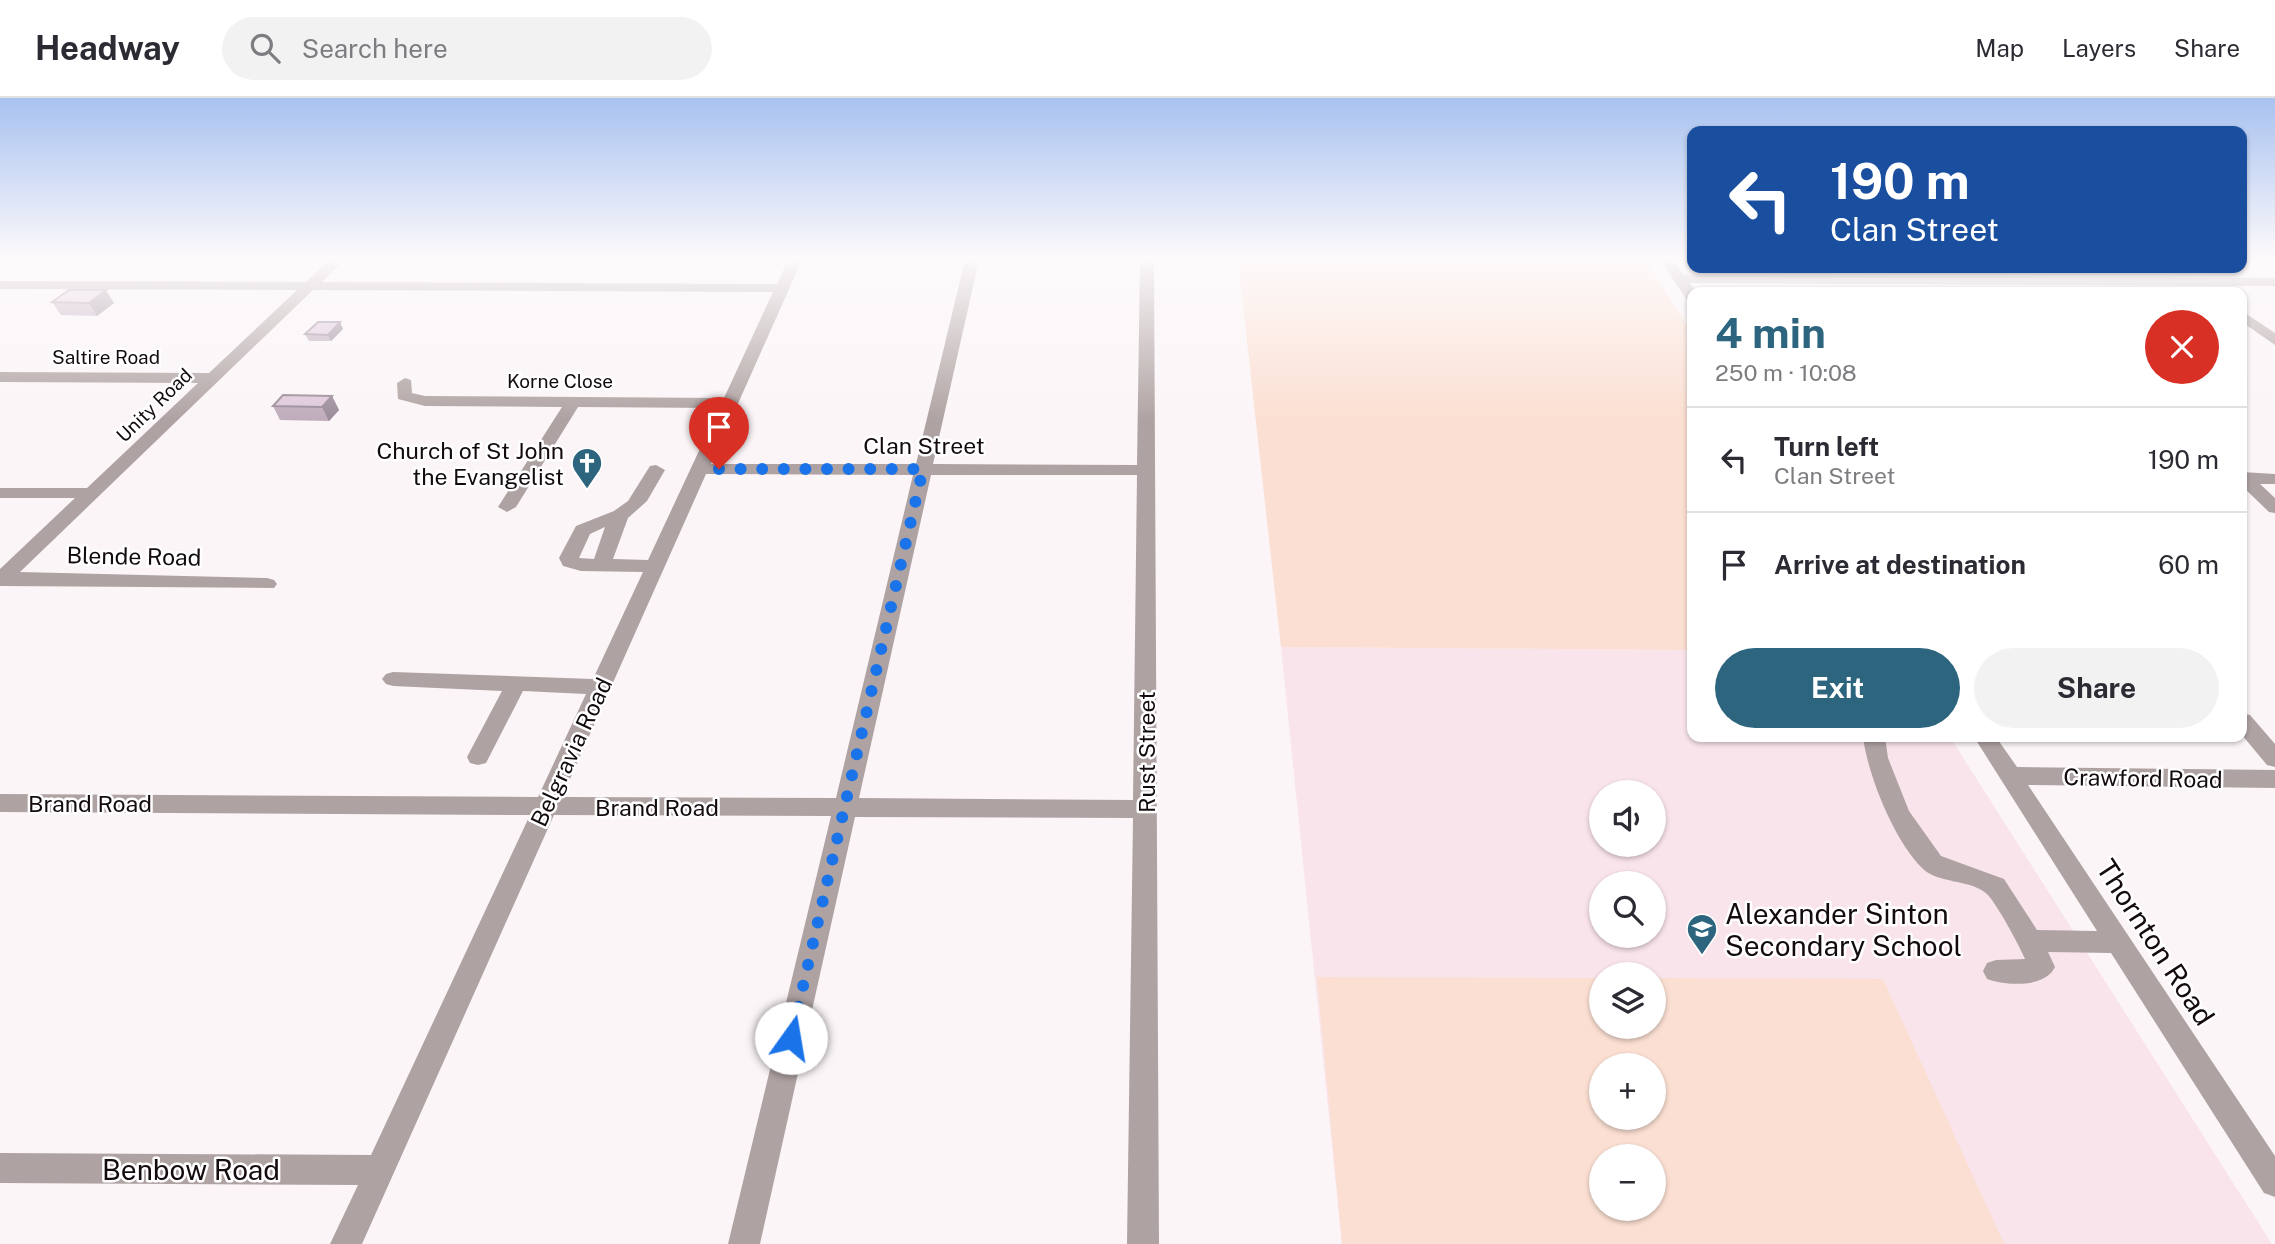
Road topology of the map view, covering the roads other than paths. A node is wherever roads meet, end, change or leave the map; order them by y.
1 (280, 313) edge
2 (770, 313) edge
3 (959, 313) edge
4 (1147, 313) edge
5 (2247, 319) edge
6 (2275, 340) edge
7 (0, 377) edge
8 (213, 378) junction
9 (405, 383) dead end
10 (572, 402) junction
11 (730, 403) junction
12 (701, 468) junction
13 (923, 469) junction
14 (656, 470) dead end
15 (1147, 470) junction
16 (2247, 478) edge
17 (2275, 479) edge
18 (2247, 483) edge
19 (0, 493) edge
20 (92, 493) junction
21 (507, 507) dead end
22 (2275, 508) edge
23 (619, 517) junction
24 (601, 565) junction
25 (656, 566) junction
26 (1, 579) edge
27 (267, 584) dead end
28 (393, 679) dead end
29 (516, 684) junction
30 (601, 687) junction
31 (2247, 727) edge
32 (1875, 742) edge
33 (1988, 742) edge
34 (478, 757) dead end
35 (2275, 759) edge
36 (2011, 776) junction
37 (2275, 779) edge
38 (0, 803) edge
39 (546, 807) junction
40 (845, 807) junction
41 (1146, 809) junction
42 (2030, 942) junction
43 (2118, 942) junction
44 (1996, 971) dead end
45 (0, 1168) edge
46 (382, 1170) junction
47 (2275, 1182) edge
48 (346, 1244) edge
49 (744, 1244) edge
50 (1143, 1244) edge

1 - 8 street, Unity Road
2 - 11 street, Belgravia Road
3 - 13 street
4 - 15 street, Rust Street
5 - 6 street
7 - 8 street, Saltire Road
8 - 20 street, Unity Road
9 - 10 street, Korne Close
10 - 11 street, Korne Close
10 - 21 street
11 - 12 street, Belgravia Road
12 - 13 street, Clan Street
12 - 25 street, Belgravia Road
13 - 15 street, Clan Street
13 - 40 street
14 - 23 street
15 - 41 street, Rust Street
16 - 17 street
18 - 22 street
19 - 20 street
20 - 26 street, Unity Road
23 - 24 street
23 - 24 street
24 - 25 street
25 - 30 street, Belgravia Road
26 - 27 street, Blende Road
28 - 29 street
29 - 30 street
29 - 34 street
30 - 39 street, Belgravia Road
31 - 35 street
32 - 42 street
33 - 36 street, Thornton Road
36 - 37 street, Crawford Road
36 - 43 street, Thornton Road
38 - 39 street, Brand Road
39 - 40 street, Brand Road
39 - 46 street, Belgravia Road
40 - 41 street, Brand Road
40 - 49 street
41 - 50 street, Rust Street
42 - 43 street
42 - 44 street
43 - 47 street, Thornton Road
45 - 46 street, Benbow Road
46 - 48 street, Belgravia Road

